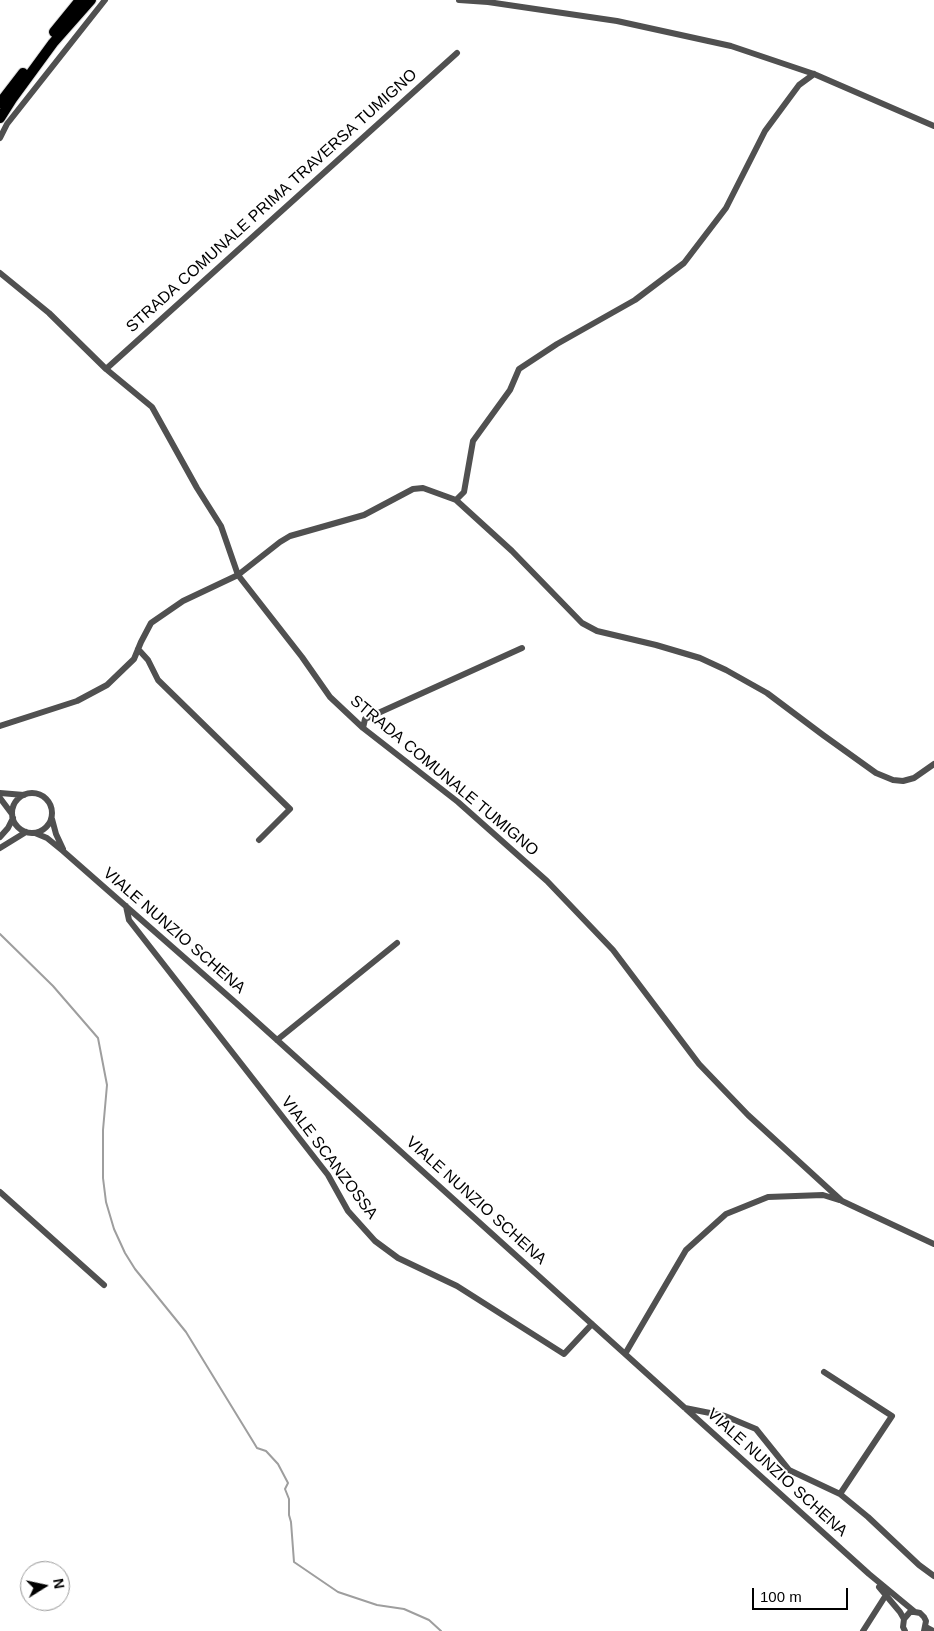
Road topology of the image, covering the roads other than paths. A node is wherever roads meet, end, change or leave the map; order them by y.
1 (80, 0) edge
2 (91, 0) edge
3 (105, 0) edge
4 (459, 0) edge
5 (457, 53) dead end
6 (814, 74) junction
7 (0, 102) edge
8 (0, 118) edge
9 (934, 126) edge
10 (0, 138) edge
11 (0, 273) edge
12 (106, 368) junction
13 (456, 500) junction
14 (238, 576) junction
15 (138, 648) junction
16 (522, 648) dead end
17 (0, 726) edge
18 (363, 728) junction
19 (934, 764) edge
20 (0, 792) edge
21 (24, 795) junction
22 (0, 798) edge
23 (13, 816) junction
24 (52, 818) junction
25 (26, 832) junction
26 (35, 833) junction
27 (0, 838) edge
28 (259, 840) dead end
29 (0, 848) edge
30 (63, 850) junction
31 (126, 906) junction
32 (397, 943) dead end
33 (276, 1040) junction
34 (0, 1192) edge
35 (842, 1201) junction
36 (934, 1244) edge
37 (104, 1285) dead end
38 (592, 1324) junction
39 (625, 1354) junction
40 (824, 1372) dead end
41 (684, 1407) junction
42 (840, 1494) junction
43 (869, 1574) junction
44 (934, 1576) edge
45 (886, 1594) junction
46 (915, 1612) junction
47 (904, 1619) junction
48 (925, 1629) edge
49 (862, 1631) edge
50 (905, 1631) edge
51 (933, 1631) edge

1 - 7 highway
2 - 8 highway
3 - 10 street
4 - 6 street
5 - 12 street, STRADA COMUNALE PRIMA TRAVERSA TUMIGNO
6 - 9 street
6 - 13 street
11 - 12 street, STRADA COMUNALE TUMIGNO
12 - 14 street, STRADA COMUNALE TUMIGNO
13 - 14 street
13 - 19 street
14 - 15 street
14 - 18 street, STRADA COMUNALE TUMIGNO
15 - 17 street
15 - 28 street
16 - 18 street
18 - 35 street, STRADA COMUNALE TUMIGNO
20 - 21 street
21 - 23 street
21 - 24 street
22 - 23 street
23 - 25 street
23 - 27 street
24 - 26 street
24 - 30 street, VIALE NUNZIO SCHENA
25 - 26 street
25 - 29 street
26 - 30 street, VIALE NUNZIO SCHENA
30 - 31 street, VIALE NUNZIO SCHENA
31 - 33 street, VIALE NUNZIO SCHENA
31 - 38 street, VIALE SCANZOSSA
32 - 33 street
33 - 38 street, VIALE NUNZIO SCHENA
34 - 37 street
35 - 36 street, STRADA COMUNALE TUMIGNO
35 - 39 street
38 - 39 street, VIALE NUNZIO SCHENA
39 - 41 street, VIALE NUNZIO SCHENA
40 - 42 street
41 - 42 street
41 - 43 street, VIALE NUNZIO SCHENA
42 - 44 street
43 - 45 street, VIALE NUNZIO SCHENA
43 - 46 street, VIALE NUNZIO SCHENA
45 - 47 street, VIALE NUNZIO SCHENA
45 - 49 street
46 - 47 street
46 - 48 street, VIALE NUNZIO SCHENA
47 - 50 street
48 - 51 street

